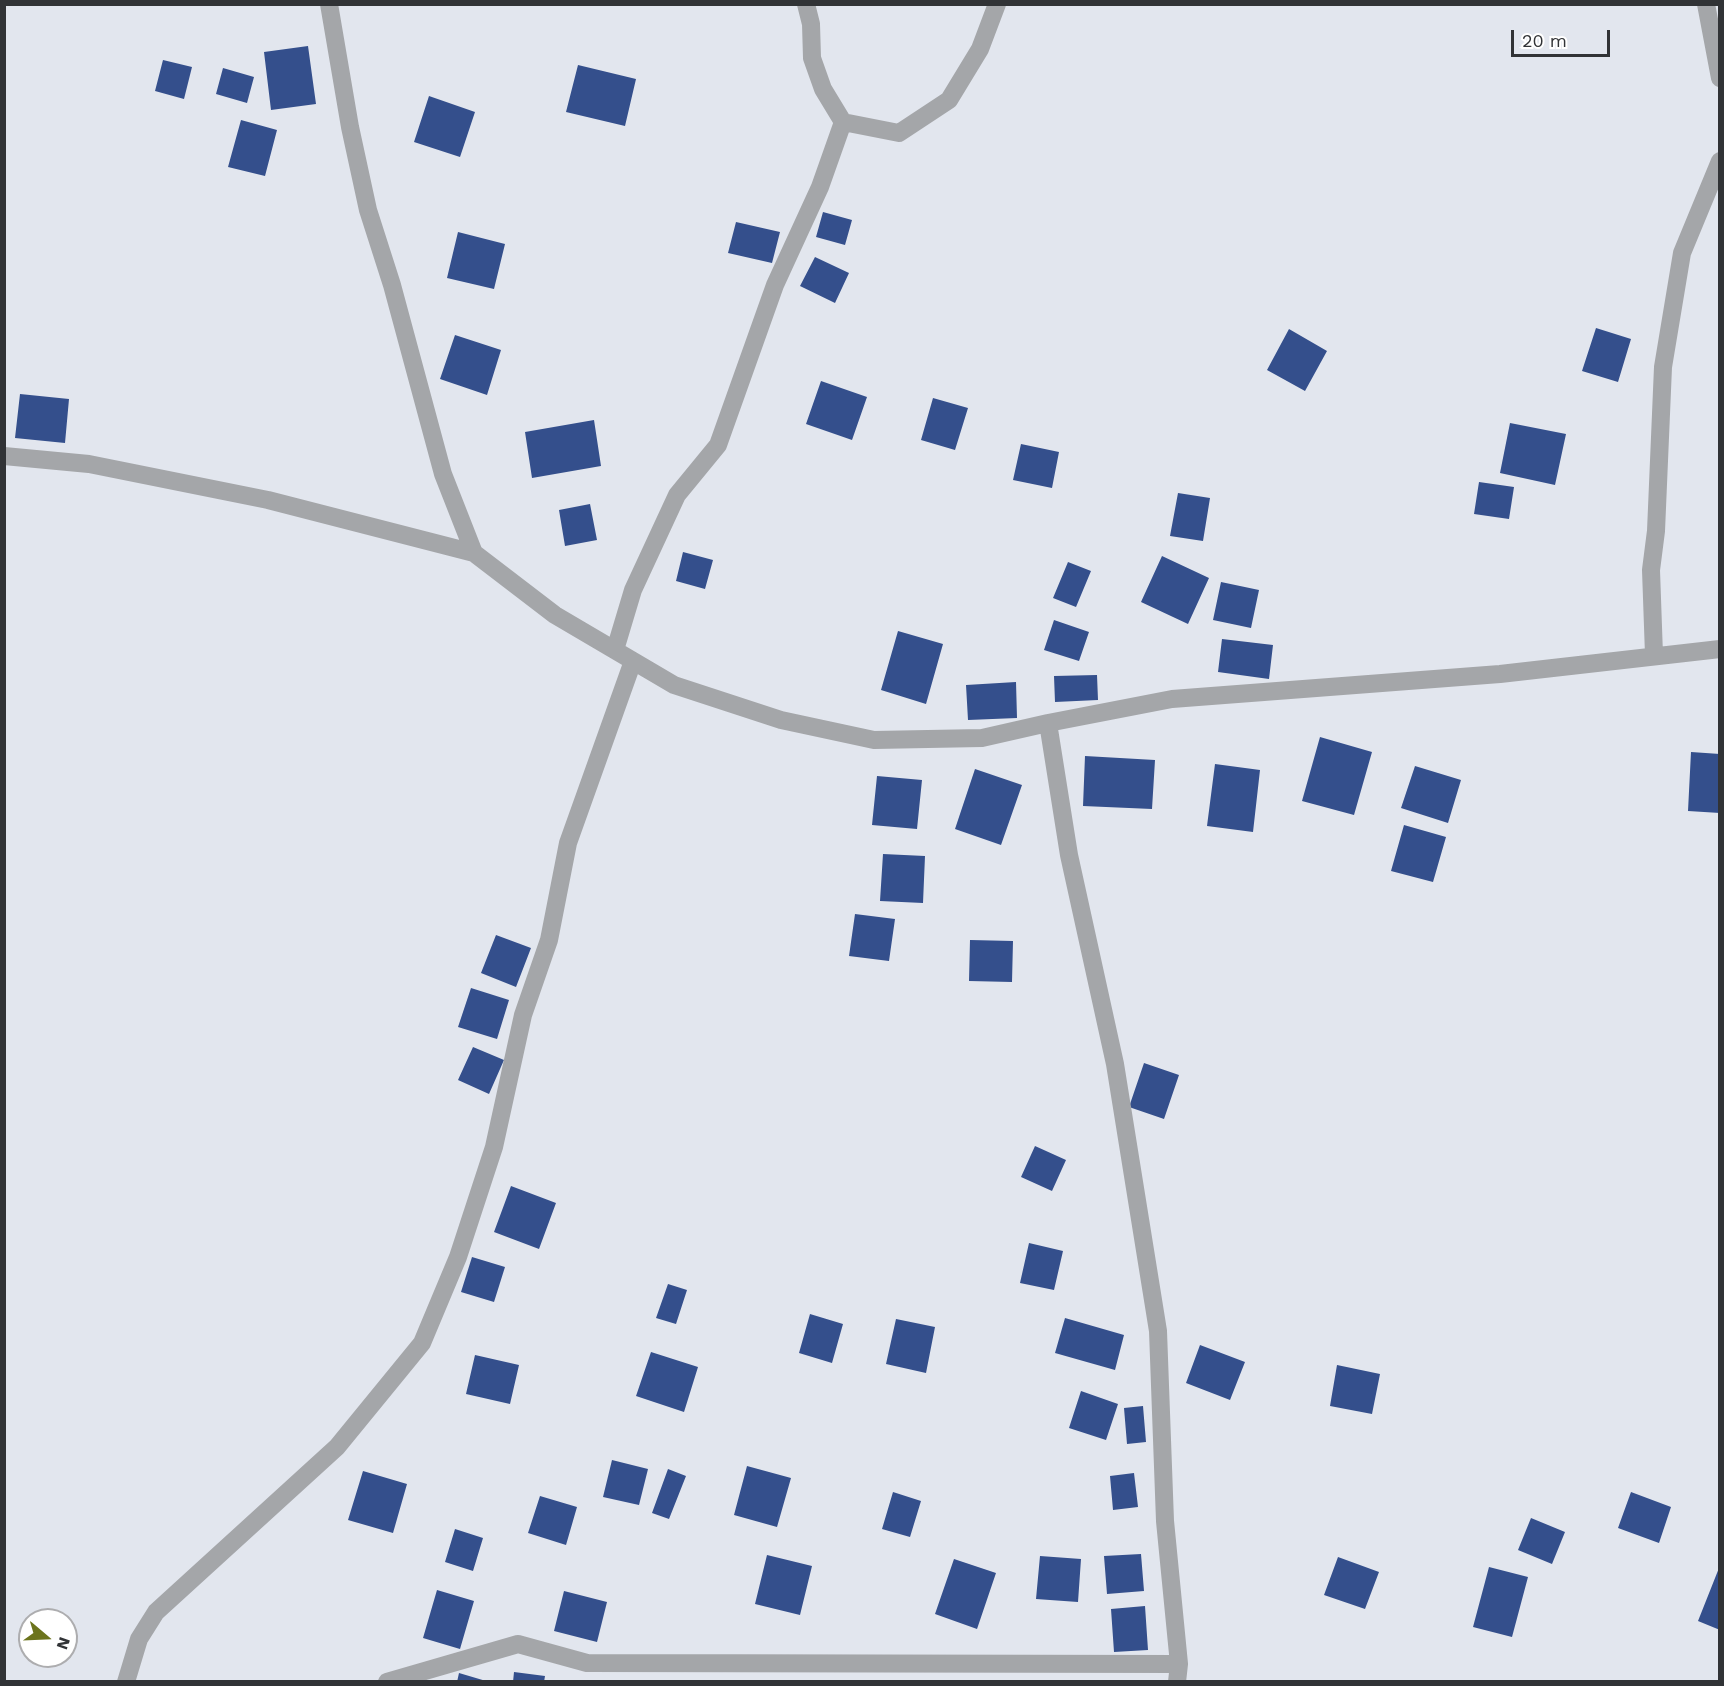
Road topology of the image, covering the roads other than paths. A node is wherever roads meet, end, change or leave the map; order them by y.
1 (329, 4) edge
2 (806, 4) edge
3 (997, 4) edge
4 (1706, 4) edge
5 (1719, 78) edge
6 (843, 122) junction
7 (1719, 161) edge
8 (4, 456) edge
9 (474, 553) junction
10 (1719, 649) edge
11 (615, 650) junction
12 (1654, 655) junction
13 (633, 661) junction
14 (1048, 723) junction
15 (1178, 1673) edge
16 (126, 1682) edge
17 (387, 1682) edge

1 - 9 street
2 - 6 street
3 - 6 street
4 - 5 street
6 - 11 street
7 - 12 street
8 - 9 street
9 - 11 street
10 - 12 street
11 - 13 street
12 - 14 street
13 - 14 street
13 - 16 street
14 - 15 street
15 - 17 street

